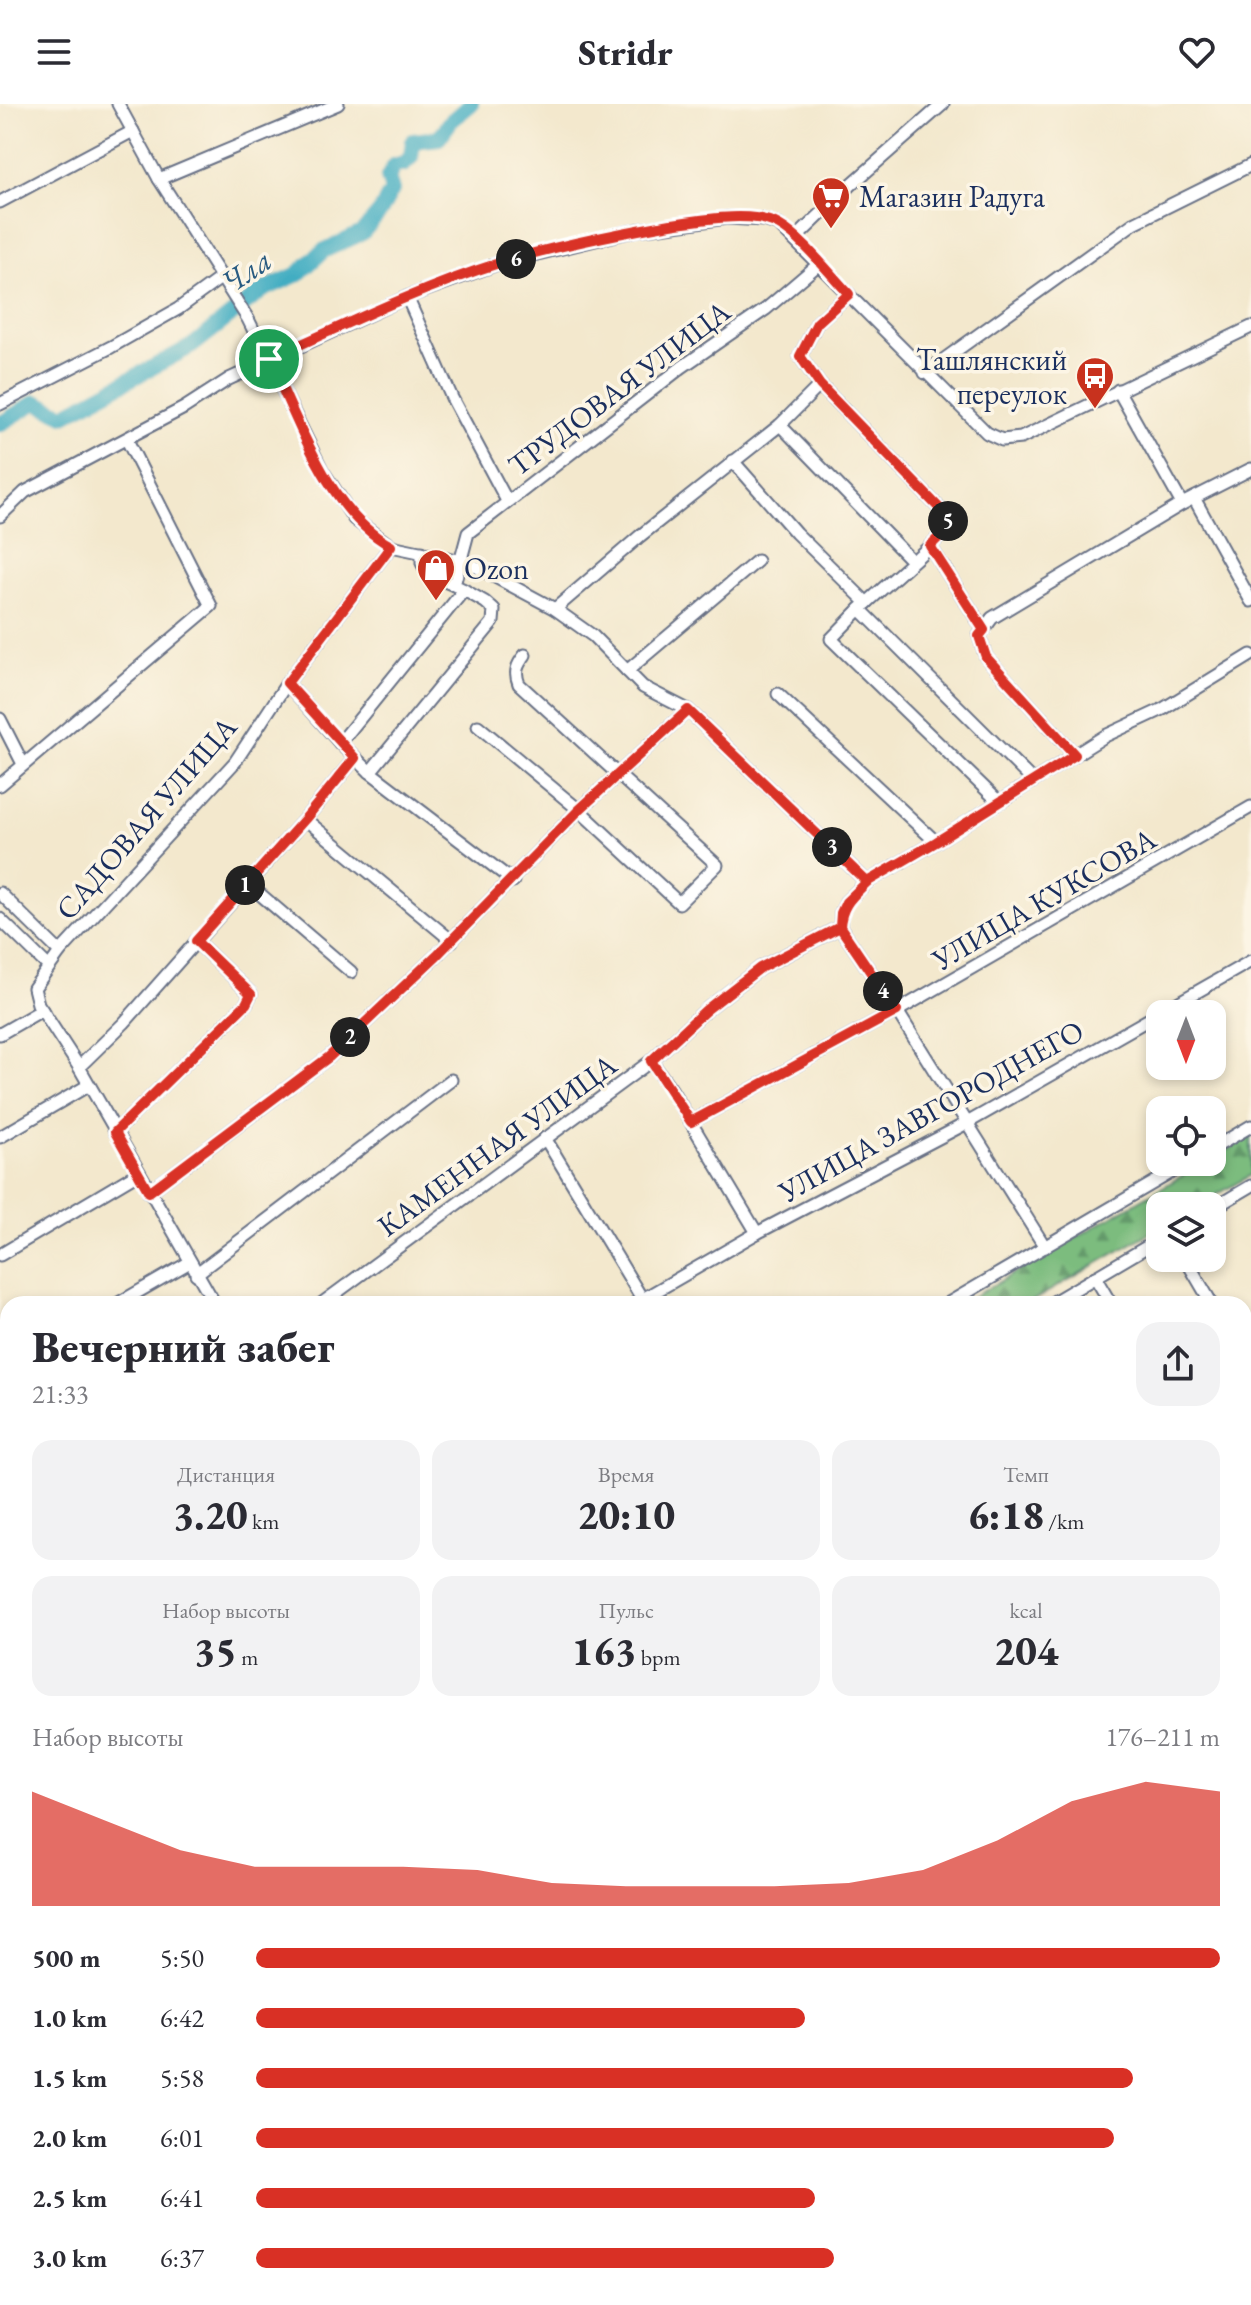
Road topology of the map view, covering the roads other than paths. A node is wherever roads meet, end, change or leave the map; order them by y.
1 (118, 104) edge
2 (338, 104) edge
3 (943, 104) edge
4 (133, 131) junction
5 (1251, 165) edge
6 (159, 179) junction
7 (0, 202) edge
8 (795, 239) junction
9 (820, 263) junction
10 (222, 277) junction
11 (849, 294) junction
12 (407, 297) junction
13 (1251, 327) edge
14 (269, 359) junction
15 (925, 373) junction
16 (820, 385) junction
17 (1118, 390) junction
18 (0, 404) edge
19 (780, 425) junction
20 (127, 440) junction
21 (733, 461) junction
22 (1251, 469) edge
23 (1194, 498) junction
24 (507, 501) junction
25 (1182, 504) junction
26 (0, 516) edge
27 (391, 546) junction
28 (930, 546) junction
29 (422, 552) junction
30 (459, 559) junction
31 (757, 561) dead end
32 (912, 561) junction
33 (459, 587) junction
34 (1251, 601) edge
35 (863, 606) junction
36 (555, 609) junction
37 (984, 630) junction
38 (525, 655) dead end
39 (1251, 655) edge
40 (627, 671) junction
41 (287, 683) junction
42 (778, 694) dead end
43 (688, 710) junction
44 (0, 719) edge
45 (478, 726) dead end
46 (340, 743) junction
47 (1075, 755) junction
48 (355, 758) junction
49 (23, 764) junction
50 (370, 772) junction
51 (619, 773) junction
52 (1033, 781) junction
53 (0, 785) edge
54 (999, 802) junction
55 (1251, 807) edge
56 (579, 810) junction
57 (305, 819) junction
58 (936, 842) junction
59 (513, 881) junction
60 (867, 882) junction
61 (247, 883) junction
62 (0, 893) edge
63 (3, 926) edge
64 (840, 927) junction
65 (196, 941) junction
66 (452, 941) junction
67 (60, 952) junction
68 (1251, 961) edge
69 (48, 966) junction
70 (351, 972) dead end
71 (40, 1007) junction
72 (897, 1011) junction
73 (0, 1034) edge
74 (651, 1061) junction
75 (79, 1067) junction
76 (451, 1080) dead end
77 (89, 1085) junction
78 (691, 1122) junction
79 (967, 1123) junction
80 (1251, 1126) edge
81 (115, 1132) junction
82 (0, 1137) edge
83 (545, 1138) junction
84 (1226, 1141) edge
85 (138, 1173) junction
86 (1165, 1176) edge
87 (1247, 1188) edge
88 (149, 1192) junction
89 (1226, 1201) edge
90 (1251, 1203) edge
91 (757, 1233) junction
92 (1045, 1247) junction
93 (1146, 1247) edge
94 (0, 1255) edge
95 (190, 1262) junction
96 (1193, 1272) edge
97 (196, 1274) junction
98 (1095, 1277) junction
99 (131, 1296) edge
100 (210, 1296) edge
101 (332, 1296) edge
102 (637, 1296) edge
103 (651, 1296) edge
104 (961, 1296) edge
105 (1063, 1296) edge
106 (1106, 1296) edge
107 (1207, 1296) edge

1 - 4 street
2 - 6 street
3 - 8 street
4 - 6 street
4 - 7 street
5 - 15 street
6 - 10 street
8 - 9 street
8 - 12 street
9 - 11 street
9 - 24 street, ТРУДОВАЯ УЛИЦА
10 - 14 street
10 - 18 street
11 - 15 street
11 - 16 street
12 - 14 street
12 - 24 street
13 - 17 street
14 - 20 street
14 - 27 street
15 - 17 street
16 - 19 street
16 - 28 street
17 - 25 street
19 - 21 street
19 - 32 street
20 - 26 street
20 - 49 street
21 - 35 street
21 - 36 street
22 - 23 street
23 - 25 street
23 - 34 street
24 - 30 street, ТРУДОВАЯ УЛИЦА
25 - 37 street
27 - 29 street
27 - 41 street, САДОВАЯ УЛИЦА
28 - 32 street
28 - 37 street
29 - 30 street
29 - 33 street
30 - 33 street, ТРУДОВАЯ УЛИЦА
30 - 36 street
31 - 40 street
32 - 35 street
33 - 46 street
33 - 50 street
35 - 52 street
35 - 54 street
36 - 40 street
37 - 47 street
38 - 51 street
39 - 47 street
40 - 43 street
41 - 46 street
41 - 67 street, САДОВАЯ УЛИЦА
42 - 58 street
43 - 51 street
43 - 60 street
44 - 49 street
45 - 56 street
46 - 48 street
47 - 52 street
48 - 50 street
48 - 57 street
49 - 53 street
50 - 59 street
51 - 56 street
51 - 56 street
52 - 54 street
54 - 58 street
55 - 72 street, УЛИЦА КУКСОВА
56 - 59 street
57 - 61 street
57 - 66 street
58 - 60 street
59 - 66 street
60 - 64 street
61 - 65 street
61 - 70 street
62 - 67 street
63 - 69 street
64 - 72 street
64 - 74 street, КАМЕННАЯ УЛИЦА
65 - 75 street
65 - 81 street
66 - 88 street
67 - 69 street, САДОВАЯ УЛИЦА
68 - 79 street, УЛИЦА ЗАВГОРОДНЕГО
69 - 71 street, САДОВАЯ УЛИЦА
71 - 73 street
71 - 75 street
72 - 78 street, УЛИЦА КУКСОВА
72 - 79 street
74 - 78 street
74 - 83 street, КАМЕННАЯ УЛИЦА
75 - 77 street
76 - 97 street
77 - 81 street
77 - 82 street
78 - 91 street
79 - 91 street, УЛИЦА ЗАВГОРОДНЕГО
79 - 92 street
80 - 84 street
81 - 85 street
83 - 101 street, КАМЕННАЯ УЛИЦА
83 - 102 street
85 - 88 street
85 - 94 street
86 - 92 street
87 - 89 street
87 - 90 street
88 - 95 street
91 - 103 street, УЛИЦА ЗАВГОРОДНЕГО
92 - 104 street
93 - 98 street
95 - 97 street
95 - 99 street
96 - 107 street
97 - 100 street
98 - 105 street
98 - 106 street

